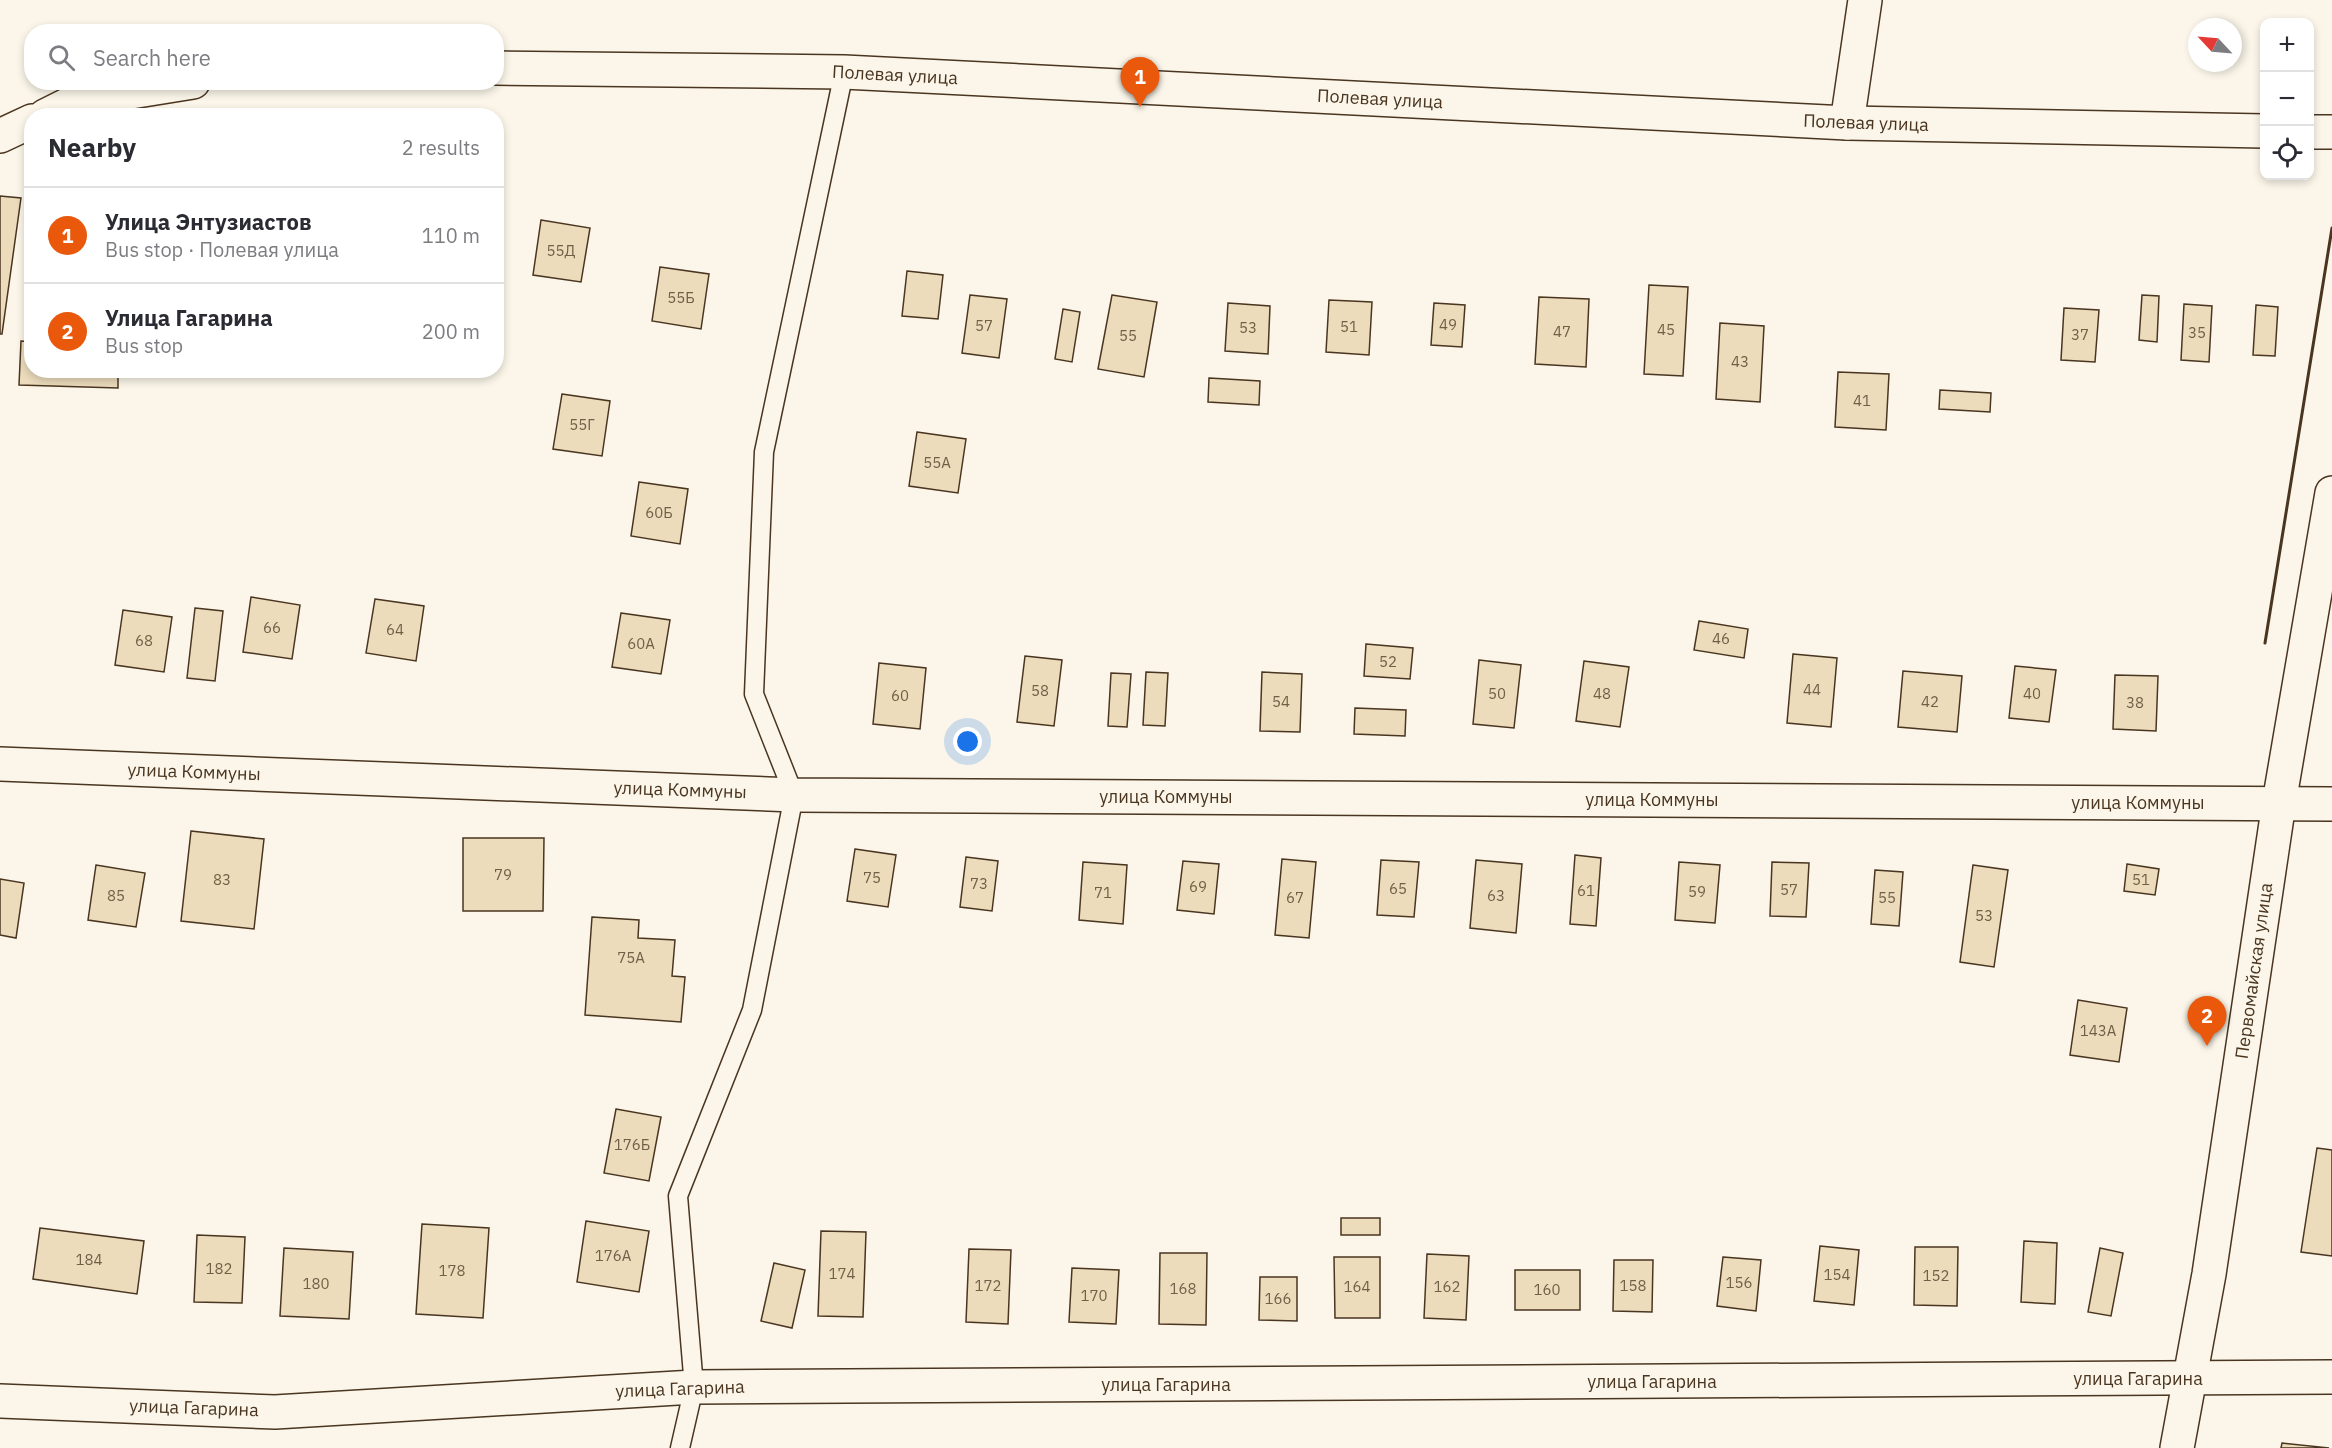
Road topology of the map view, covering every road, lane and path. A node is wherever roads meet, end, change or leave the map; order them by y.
1 (1866, 0) edge
2 (504, 68) edge
3 (844, 72) junction
4 (143, 90) edge
5 (61, 108) edge
6 (1847, 123) junction
7 (24, 125) edge
8 (2260, 131) edge
9 (2314, 132) edge
10 (2332, 132) edge
11 (0, 136) edge
12 (2332, 493) edge
13 (0, 764) edge
14 (794, 795) junction
15 (2279, 803) junction
16 (2332, 804) edge
17 (2332, 1377) edge
18 (2189, 1379) junction
19 (694, 1387) junction
20 (0, 1401) edge
21 (681, 1448) edge
22 (2177, 1448) edge

1 - 6 street
2 - 3 street, Полевая улица
3 - 6 street, Полевая улица
3 - 14 lane
4 - 5 street
6 - 8 street, Полевая улица
7 - 11 street
9 - 10 street
12 - 15 street, Первомайская улица
13 - 14 street, улица Коммуны
14 - 15 street, улица Коммуны
14 - 19 lane
15 - 16 street, улица Коммуны
15 - 18 street, Первомайская улица
17 - 18 street, улица Гагарина
18 - 19 street, улица Гагарина
18 - 22 street, Первомайская улица
19 - 20 street, улица Гагарина
19 - 21 lane

